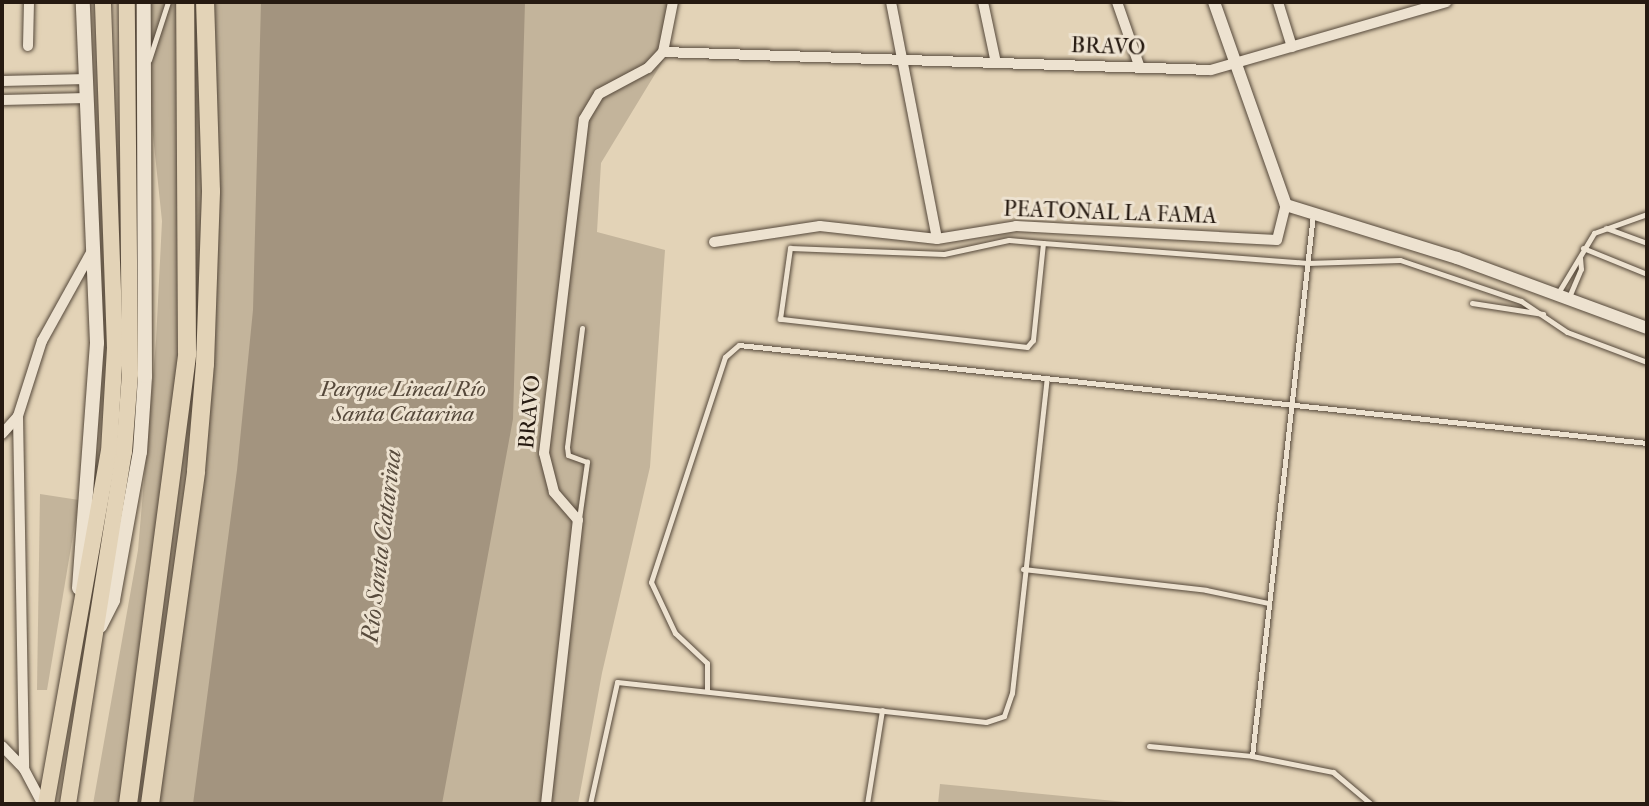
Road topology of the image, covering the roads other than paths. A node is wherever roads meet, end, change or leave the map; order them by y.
1 (29, 2) edge
2 (83, 2) edge
3 (103, 2) edge
4 (127, 2) edge
5 (144, 2) edge
6 (168, 2) edge
7 (185, 2) edge
8 (205, 2) edge
9 (673, 2) edge
10 (891, 2) edge
11 (983, 2) edge
12 (1117, 2) edge
13 (1214, 2) edge
14 (1278, 2) edge
15 (1446, 2) edge
16 (28, 46) dead end
17 (1292, 47) junction
18 (663, 52) junction
19 (902, 60) junction
20 (996, 63) junction
21 (1233, 66) junction
22 (1140, 68) junction
23 (143, 75) junction
24 (87, 79) junction
25 (2, 81) edge
26 (87, 98) junction
27 (2, 100) edge
28 (1286, 205) junction
29 (1313, 214) junction
30 (1647, 214) edge
31 (1605, 228) junction
32 (937, 239) junction
33 (714, 242) dead end
34 (1043, 243) junction
35 (1647, 243) edge
36 (94, 246) junction
37 (1583, 248) junction
38 (1579, 257) junction
39 (1307, 263) junction
40 (1647, 274) edge
41 (1563, 296) junction
42 (1472, 303) dead end
43 (1544, 314) junction
44 (582, 328) dead end
45 (1647, 328) edge
46 (1647, 362) edge
47 (1047, 378) junction
48 (1289, 405) junction
49 (18, 416) junction
50 (2, 434) edge
51 (1647, 443) edge
52 (578, 520) junction
53 (1023, 569) junction
54 (1268, 603) junction
55 (100, 626) junction
56 (78, 628) junction
57 (707, 691) junction
58 (882, 710) junction
59 (2, 746) edge
60 (1149, 746) dead end
61 (1252, 756) junction
62 (24, 769) junction
63 (44, 804) edge
64 (68, 804) edge
65 (128, 804) edge
66 (150, 804) edge
67 (546, 804) edge
68 (590, 804) edge
69 (867, 804) edge
70 (1371, 804) edge

1 - 16 street
2 - 24 main road
3 - 56 main road
4 - 55 main road
5 - 23 main road
6 - 23 lane
7 - 65 highway
8 - 66 highway
9 - 18 street
10 - 19 street
11 - 20 street
12 - 22 street
13 - 21 street
14 - 17 street
15 - 17 street, BRAVO
17 - 21 street, BRAVO
18 - 19 street, BRAVO
18 - 52 street, BRAVO
19 - 20 street, BRAVO
19 - 32 street
20 - 22 street, BRAVO
21 - 22 street, BRAVO
21 - 28 street
23 - 55 main road
24 - 25 street
24 - 26 main road
26 - 27 street
26 - 36 main road
28 - 29 street
28 - 32 street, PEATONAL LA FAMA
29 - 39 lane
29 - 41 street
30 - 31 lane
31 - 35 lane
31 - 37 lane
32 - 33 street, PEATONAL LA FAMA
34 - 34 lane
34 - 39 lane
36 - 49 street
36 - 56 main road
37 - 38 lane
37 - 40 lane
38 - 41 lane
38 - 41 lane
39 - 43 lane
39 - 48 lane
41 - 45 street
42 - 43 lane
43 - 46 lane
44 - 52 lane
47 - 48 lane
47 - 53 lane
47 - 57 lane
48 - 51 lane
48 - 54 lane
49 - 50 street
49 - 62 street
52 - 67 street
53 - 54 lane
53 - 58 lane
54 - 61 lane
55 - 64 main road
56 - 63 main road
57 - 58 lane
57 - 68 lane
58 - 69 lane
59 - 62 street
60 - 61 lane
61 - 70 lane
62 - 63 street

